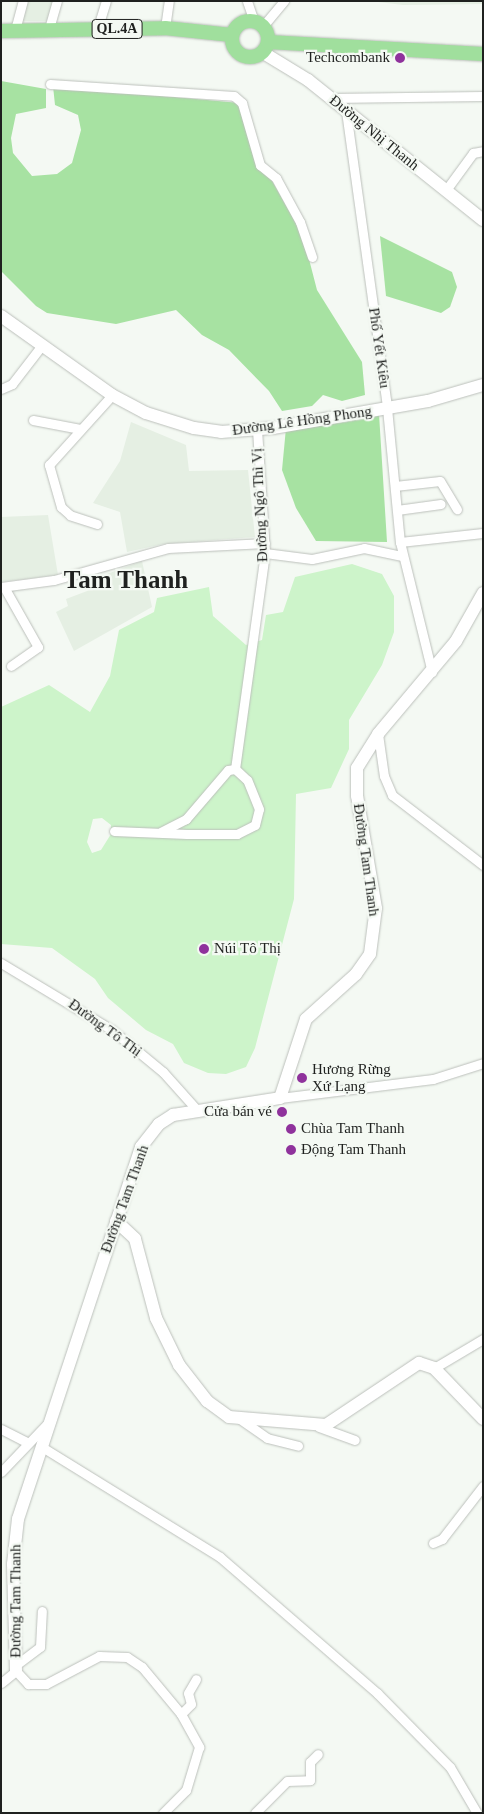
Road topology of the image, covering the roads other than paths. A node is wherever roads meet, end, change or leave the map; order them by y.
1 (23, 1) edge
2 (57, 1) edge
3 (106, 1) edge
4 (169, 1) edge
5 (247, 1) edge
6 (284, 1) edge
7 (258, 23) junction
8 (165, 28) junction
9 (97, 30) junction
10 (8, 31) edge
11 (48, 32) junction
12 (232, 35) junction
13 (265, 47) junction
14 (483, 54) edge
15 (50, 84) dead end
16 (483, 96) edge
17 (331, 98) junction
18 (346, 111) junction
19 (483, 151) edge
20 (446, 190) junction
21 (483, 220) edge
22 (312, 258) dead end
23 (1, 316) edge
24 (42, 345) junction
25 (483, 385) edge
26 (1, 389) edge
27 (112, 395) junction
28 (387, 408) junction
29 (32, 420) dead end
30 (80, 429) junction
31 (257, 430) junction
32 (395, 486) junction
33 (441, 504) dead end
34 (397, 510) junction
35 (458, 510) dead end
36 (97, 524) dead end
37 (483, 533) edge
38 (400, 542) junction
39 (265, 548) junction
40 (402, 556) junction
41 (3, 587) edge
42 (483, 593) edge
43 (11, 666) dead end
44 (432, 672) junction
45 (378, 734) junction
46 (235, 769) junction
47 (114, 831) dead end
48 (162, 832) junction
49 (483, 865) edge
50 (1, 963) edge
51 (483, 1063) edge
52 (280, 1098) junction
53 (197, 1110) junction
54 (116, 1222) junction
55 (483, 1339) edge
56 (434, 1368) junction
57 (240, 1419) junction
58 (483, 1420) edge
59 (49, 1422) junction
60 (319, 1427) junction
61 (1, 1429) edge
62 (355, 1440) dead end
63 (28, 1443) junction
64 (298, 1446) dead end
65 (42, 1447) junction
66 (1, 1472) edge
67 (483, 1486) edge
68 (433, 1543) dead end
69 (42, 1611) dead end
70 (16, 1668) junction
71 (196, 1679) dead end
72 (1, 1683) edge
73 (181, 1714) junction
74 (318, 1754) dead end
75 (163, 1813) edge
76 (255, 1813) edge
77 (477, 1813) edge

1 - 10 street
2 - 11 street
3 - 9 street
4 - 8 street
5 - 7 street
6 - 7 street
7 - 12 main road
7 - 13 main road
8 - 9 main road, QL.4A
8 - 12 main road, QL.4A
9 - 11 main road, QL.4A
10 - 11 main road, QL.4A
12 - 13 main road
13 - 14 main road
13 - 17 street, Đường Nhị Thanh
15 - 22 street
16 - 17 street
17 - 18 street, Đường Nhị Thanh
18 - 20 street, Đường Nhị Thanh
18 - 28 street, Phố Yết Kiêu
19 - 20 street
20 - 21 street, Đường Nhị Thanh
23 - 24 street, Đường Lê Hồng Phong
24 - 26 street
24 - 27 street, Đường Lê Hồng Phong
25 - 28 street, Đường Lê Hồng Phong
27 - 30 street
27 - 31 street, Đường Lê Hồng Phong
28 - 31 street, Đường Lê Hồng Phong
28 - 32 street, Phố Yết Kiêu
29 - 30 street
30 - 36 street
31 - 39 street, Đường Ngô Thì Vị
32 - 34 street, Phố Yết Kiêu
32 - 35 street
33 - 34 street
34 - 38 street, Phố Yết Kiêu
37 - 38 street
38 - 40 street, Phố Yết Kiêu
39 - 40 street
39 - 41 street
39 - 46 street, Đường Ngô Thì Vị
40 - 44 street, Phố Yết Kiêu
41 - 43 street
42 - 44 street, Đường Tam Thanh
44 - 45 street, Đường Tam Thanh
45 - 49 street
45 - 52 street, Đường Tam Thanh
46 - 48 street
46 - 48 street
47 - 48 street
50 - 53 street, Đường Tô Thị
51 - 52 street
52 - 53 street, Đường Tam Thanh
53 - 54 street, Đường Tam Thanh
54 - 57 street
54 - 59 street, Đường Tam Thanh
55 - 56 street
56 - 58 street
56 - 60 street
57 - 60 street
57 - 64 street
59 - 63 street
59 - 65 street, Đường Tam Thanh
60 - 62 street
61 - 63 street
63 - 66 street
65 - 70 street, Đường Tam Thanh
65 - 77 street
67 - 68 street
69 - 70 street
70 - 72 street
70 - 73 street
71 - 73 street
73 - 75 street
74 - 76 street

